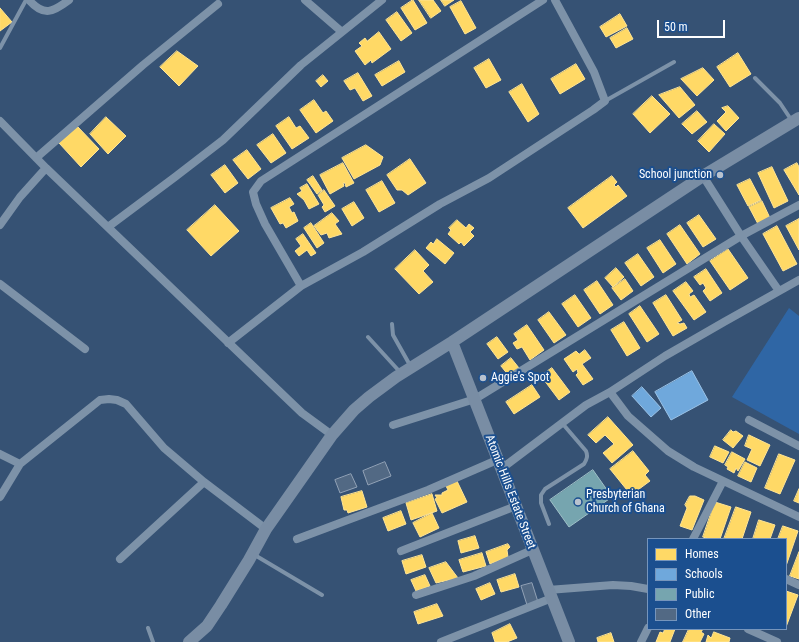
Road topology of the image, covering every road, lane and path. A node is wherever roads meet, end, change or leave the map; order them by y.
1 (26, 0) edge
2 (29, 0) edge
3 (69, 0) edge
4 (304, 0) edge
5 (382, 0) edge
6 (543, 0) edge
7 (555, 0) edge
8 (218, 4) dead end
9 (342, 32) junction
10 (0, 48) edge
11 (674, 62) dead end
12 (755, 78) dead end
13 (605, 101) junction
14 (796, 120) edge
15 (0, 121) edge
16 (36, 158) junction
17 (46, 168) junction
18 (703, 176) junction
19 (799, 205) edge
20 (3, 216) edge
21 (0, 225) edge
22 (108, 227) junction
23 (741, 236) junction
24 (799, 280) edge
25 (0, 284) edge
26 (301, 286) junction
27 (780, 291) junction
28 (392, 324) dead end
29 (368, 337) dead end
30 (452, 342) junction
31 (228, 343) junction
32 (85, 349) dead end
33 (407, 371) junction
34 (610, 392) junction
35 (475, 399) junction
36 (749, 420) dead end
37 (562, 423) junction
38 (393, 425) dead end
39 (332, 435) junction
40 (799, 446) edge
41 (0, 454) edge
42 (20, 464) junction
43 (499, 464) junction
44 (723, 481) junction
45 (204, 482) junction
46 (0, 497) edge
47 (516, 506) junction
48 (799, 517) edge
49 (549, 524) dead end
50 (266, 529) junction
51 (696, 538) edge
52 (297, 539) dead end
53 (532, 550) junction
54 (401, 551) dead end
55 (253, 554) junction
56 (120, 559) dead end
57 (787, 579) edge
58 (799, 585) edge
59 (647, 588) edge
60 (550, 594) junction
61 (322, 595) dead end
62 (416, 595) dead end
63 (148, 628) dead end
64 (647, 630) edge
65 (750, 630) edge
66 (153, 642) edge
67 (189, 642) edge
68 (441, 642) edge
69 (569, 642) edge
70 (641, 642) edge
71 (777, 642) edge

1 - 10 lane
2 - 3 street
4 - 9 street
5 - 9 street
6 - 26 street
7 - 13 street
8 - 16 street
9 - 22 street
11 - 13 lane
12 - 14 lane
13 - 26 street
14 - 18 street
15 - 16 street
16 - 17 street
17 - 20 street
17 - 22 street
18 - 23 street
18 - 30 street
19 - 23 street
20 - 21 street
22 - 31 street
23 - 27 street
23 - 35 street
24 - 27 street
25 - 32 street
26 - 31 street
27 - 34 street
28 - 33 lane
29 - 33 lane
30 - 33 street
30 - 35 street, Atomic Hills Estate Street
31 - 39 street
33 - 39 street
34 - 37 street
34 - 44 street
35 - 38 street
35 - 43 street, Atomic Hills Estate Street
36 - 40 street
37 - 43 street
37 - 49 lane
39 - 50 street
41 - 42 street
42 - 45 street
42 - 46 street
43 - 47 street, Atomic Hills Estate Street
43 - 52 street
44 - 48 street
44 - 51 street
45 - 50 street
45 - 56 street
47 - 53 street, Atomic Hills Estate Street
47 - 54 street
50 - 55 street
53 - 60 street, Atomic Hills Estate Street
53 - 62 street
55 - 61 lane
55 - 67 street
57 - 58 street
59 - 60 street
60 - 68 street
60 - 69 street, Atomic Hills Estate Street
63 - 66 lane
64 - 70 street
65 - 71 street

